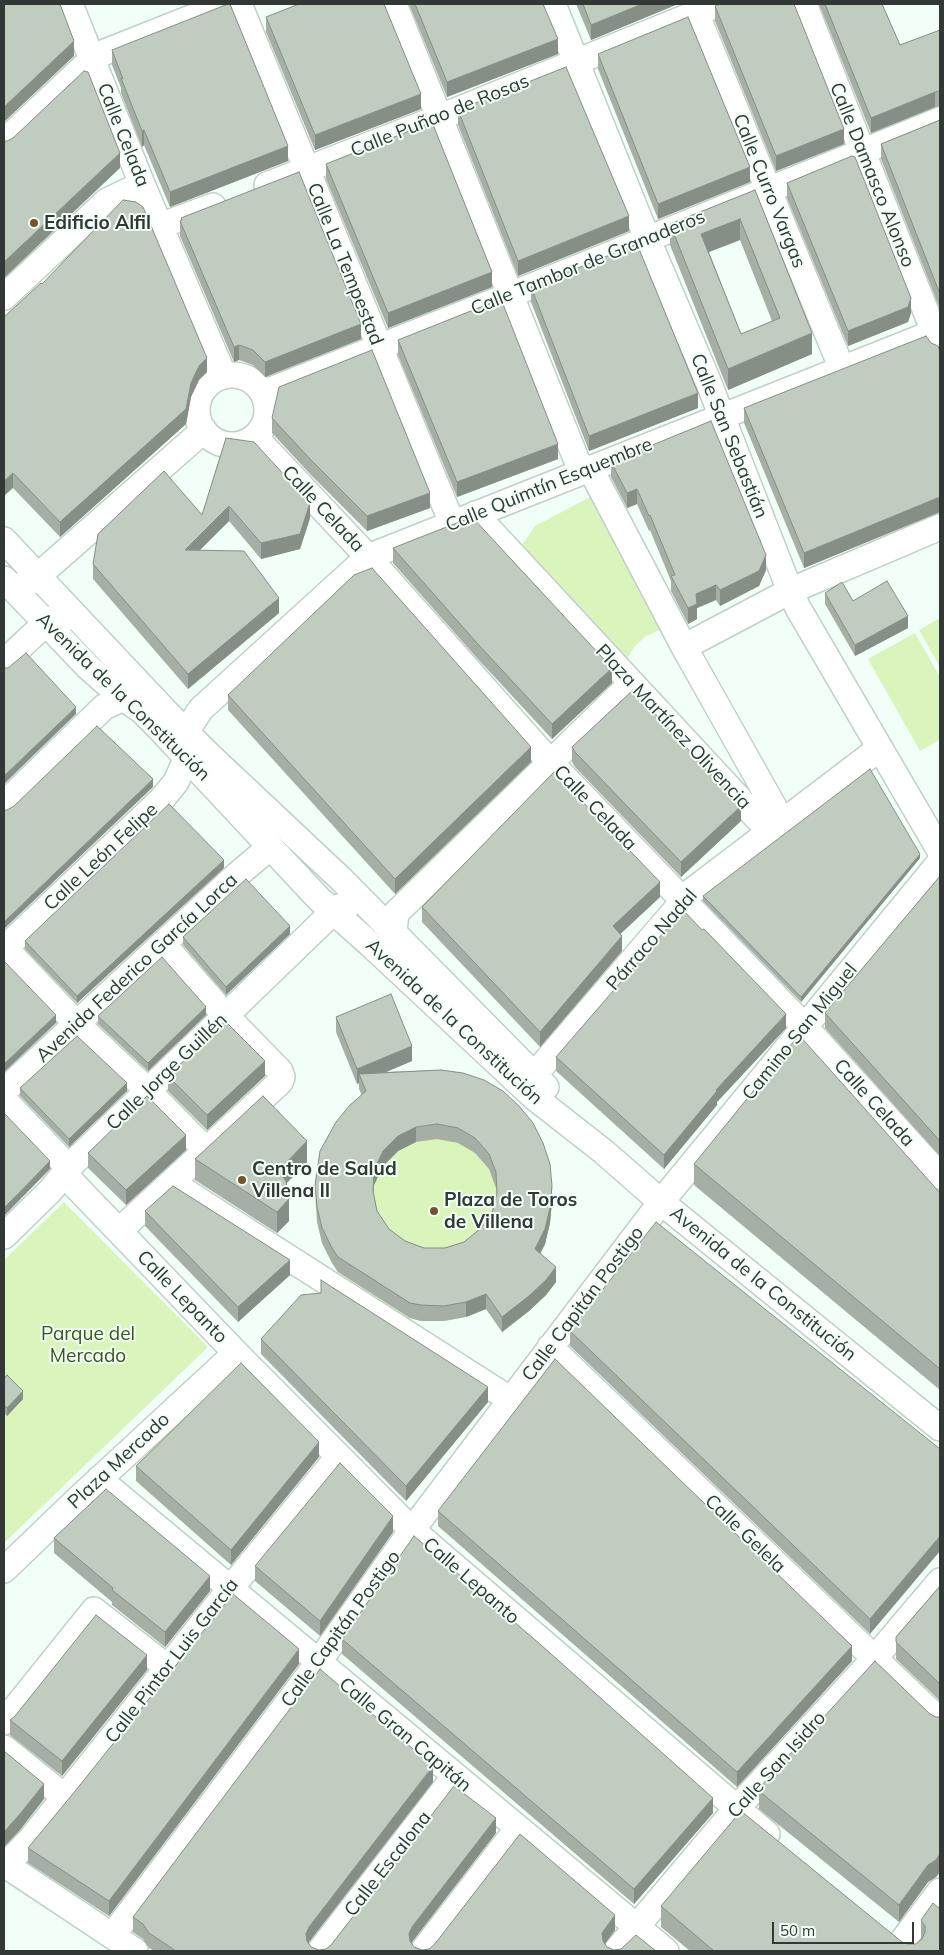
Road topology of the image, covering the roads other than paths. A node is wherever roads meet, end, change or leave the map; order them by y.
1 (70, 4) edge
2 (226, 4) edge
3 (239, 4) edge
4 (394, 4) edge
5 (553, 4) edge
6 (804, 4) edge
7 (708, 8) edge
8 (92, 59) junction
9 (576, 61) junction
10 (438, 118) junction
11 (940, 120) edge
12 (4, 142) edge
13 (863, 151) junction
14 (306, 170) junction
15 (142, 184) junction
16 (768, 190) junction
17 (160, 226) junction
18 (647, 238) junction
19 (510, 295) junction
20 (4, 297) edge
21 (938, 336) edge
22 (379, 347) junction
23 (842, 369) junction
24 (224, 376) junction
25 (263, 393) junction
26 (722, 417) junction
27 (204, 430) junction
28 (255, 437) junction
29 (586, 469) junction
30 (463, 518) junction
31 (940, 527) edge
32 (4, 540) edge
33 (368, 557) junction
34 (4, 564) edge
35 (39, 575) junction
36 (4, 578) edge
37 (790, 591) junction
38 (46, 623) junction
39 (684, 647) junction
40 (115, 660) junction
41 (4, 662) edge
42 (632, 683) junction
43 (124, 698) junction
44 (201, 709) junction
45 (168, 714) junction
46 (188, 746) junction
47 (880, 748) junction
48 (550, 762) junction
49 (4, 804) edge
50 (273, 850) junction
51 (940, 852) edge
52 (940, 862) edge
53 (686, 901) junction
54 (333, 912) junction
55 (394, 932) junction
56 (163, 944) junction
57 (4, 948) edge
58 (439, 978) junction
59 (225, 1015) junction
60 (77, 1024) junction
61 (804, 1026) junction
62 (535, 1074) junction
63 (4, 1091) edge
64 (148, 1092) junction
65 (4, 1100) edge
66 (207, 1151) junction
67 (604, 1152) junction
68 (67, 1171) junction
69 (940, 1176) edge
70 (172, 1183) junction
71 (661, 1202) junction
72 (120, 1232) junction
73 (4, 1236) edge
74 (550, 1347) junction
75 (236, 1353) junction
76 (511, 1400) junction
77 (940, 1428) edge
78 (338, 1457) junction
79 (99, 1479) junction
80 (412, 1530) junction
81 (4, 1570) edge
82 (940, 1581) edge
83 (230, 1589) junction
84 (874, 1659) junction
85 (318, 1663) junction
86 (168, 1667) junction
87 (940, 1721) edge
88 (4, 1722) edge
89 (4, 1748) edge
90 (455, 1776) junction
91 (65, 1797) junction
92 (736, 1809) junction
93 (518, 1828) junction
94 (781, 1845) edge
95 (5, 1865) edge
96 (940, 1891) edge
97 (636, 1926) junction
98 (112, 1936) junction
99 (899, 1942) edge
100 (135, 1951) edge
101 (320, 1951) edge
102 (423, 1951) edge
103 (616, 1951) edge
104 (666, 1951) edge

1 - 8 street, Calle Celada
2 - 8 street
3 - 14 street, Calle La Tempestad
4 - 10 street, Plaza Martínez Olivencia
5 - 9 street, Calle San Sebastián
6 - 13 street, Calle Damasco Alonso
7 - 9 street, Calle Puñao de Rosas
7 - 16 street, Calle Curro Vargas
8 - 12 street
8 - 15 street, Calle Celada
9 - 10 street, Calle Puñao de Rosas
9 - 18 street, Calle San Sebastián
10 - 14 street, Calle Puñao de Rosas
10 - 19 street, Plaza Martínez Olivencia
11 - 13 street, Calle Tambor de Granaderos
13 - 16 street, Calle Tambor de Granaderos
13 - 21 street, Calle Damasco Alonso
14 - 17 street, Calle Puñao de Rosas
14 - 22 street, Calle La Tempestad
15 - 17 street, Calle Celada
15 - 20 street
16 - 18 street, Calle Tambor de Granaderos
16 - 23 street, Calle Curro Vargas
17 - 24 street, Calle Celada
18 - 19 street, Calle Tambor de Granaderos
18 - 26 street, Calle San Sebastián
19 - 22 street, Calle Tambor de Granaderos
19 - 29 street, Plaza Martínez Olivencia
21 - 23 street, Calle Quimtín Esquembre
22 - 25 street, Calle Tambor de Granaderos
22 - 30 street, Calle La Tempestad
23 - 26 street, Calle Quimtín Esquembre
24 - 25 street
24 - 27 street
25 - 28 street
26 - 29 street, Calle Quimtín Esquembre
26 - 37 street, Calle San Sebastián
27 - 28 street
27 - 35 street
28 - 33 street, Calle Celada
29 - 30 street, Calle Quimtín Esquembre
29 - 39 street, Plaza Martínez Olivencia
30 - 33 street, Calle Quimtín Esquembre
30 - 42 street, Plaza Martínez Olivencia
31 - 37 street
32 - 35 street
33 - 44 street, Calle Quimtín Esquembre
33 - 48 street, Calle Celada
34 - 35 street
35 - 40 street
36 - 38 street, Avenida de la Constitución
37 - 39 street
37 - 47 street, Calle San Sebastián
38 - 40 street
38 - 41 street
38 - 43 street, Avenida de la Constitución
39 - 42 street, Plaza Martínez Olivencia
40 - 45 street
42 - 48 street
43 - 46 street, Avenida de la Constitución
43 - 49 street
44 - 45 street
44 - 46 street, Calle León Felipe
45 - 46 street
46 - 50 street, Avenida de la Constitución
46 - 55 street
46 - 57 street, Calle León Felipe
47 - 51 street, Calle San Sebastián
47 - 53 street, Párraco Nadal
48 - 53 street, Calle Celada
48 - 55 street
50 - 54 street, Avenida de la Constitución
50 - 56 street, Avenida Federico García Lorca
52 - 61 street, Camino San Miguel
53 - 61 street, Calle Celada
53 - 62 street, Párraco Nadal
54 - 58 street
54 - 59 street, Calle Jorge Guillén
54 - 67 street, Avenida de la Constitución
55 - 58 street
56 - 59 street
56 - 60 street, Avenida Federico García Lorca
57 - 60 street
58 - 62 street
59 - 64 street, Calle Jorge Guillén
59 - 66 street
60 - 63 street, Avenida Federico García Lorca
60 - 64 street
61 - 69 street, Calle Celada
61 - 71 street, Camino San Miguel
62 - 67 street
64 - 66 street
64 - 68 street, Calle Jorge Guillén
65 - 68 street, Calle Lepanto
66 - 70 street
67 - 71 street, Avenida de la Constitución
68 - 72 street, Calle Lepanto
68 - 73 street, Calle Jorge Guillén
70 - 72 street
70 - 76 street
71 - 74 street, Calle Capitán Postigo
71 - 77 street, Avenida de la Constitución
72 - 75 street, Calle Lepanto
74 - 76 street, Calle Capitán Postigo
74 - 84 street, Calle Gelela
75 - 78 street, Calle Lepanto
75 - 79 street, Plaza Mercado
76 - 80 street, Calle Capitán Postigo
78 - 80 street, Calle Lepanto
78 - 83 street, Calle Pintor Luis García
79 - 81 street, Plaza Mercado
79 - 83 street, Calle Gran Capitán
80 - 85 street, Calle Capitán Postigo
80 - 92 street, Calle Lepanto
82 - 84 street, Calle San Isidro
83 - 85 street, Calle Gran Capitán
83 - 86 street, Calle Pintor Luis García
84 - 87 street, Calle Gelela
84 - 92 street, Calle San Isidro
85 - 90 street, Calle Gran Capitán
85 - 98 street, Calle Capitán Postigo
86 - 88 street
86 - 91 street, Calle Pintor Luis García
89 - 91 street
90 - 93 street, Calle Gran Capitán
90 - 101 street, Calle Escalona
91 - 95 street, Calle Pintor Luis García
92 - 94 street, Calle Lepanto
92 - 97 street, Calle San Isidro
93 - 97 street, Calle Gran Capitán
93 - 102 street
95 - 98 street
96 - 99 street
97 - 103 street, Calle San Isidro
97 - 104 street, Calle Gran Capitán
98 - 100 street

